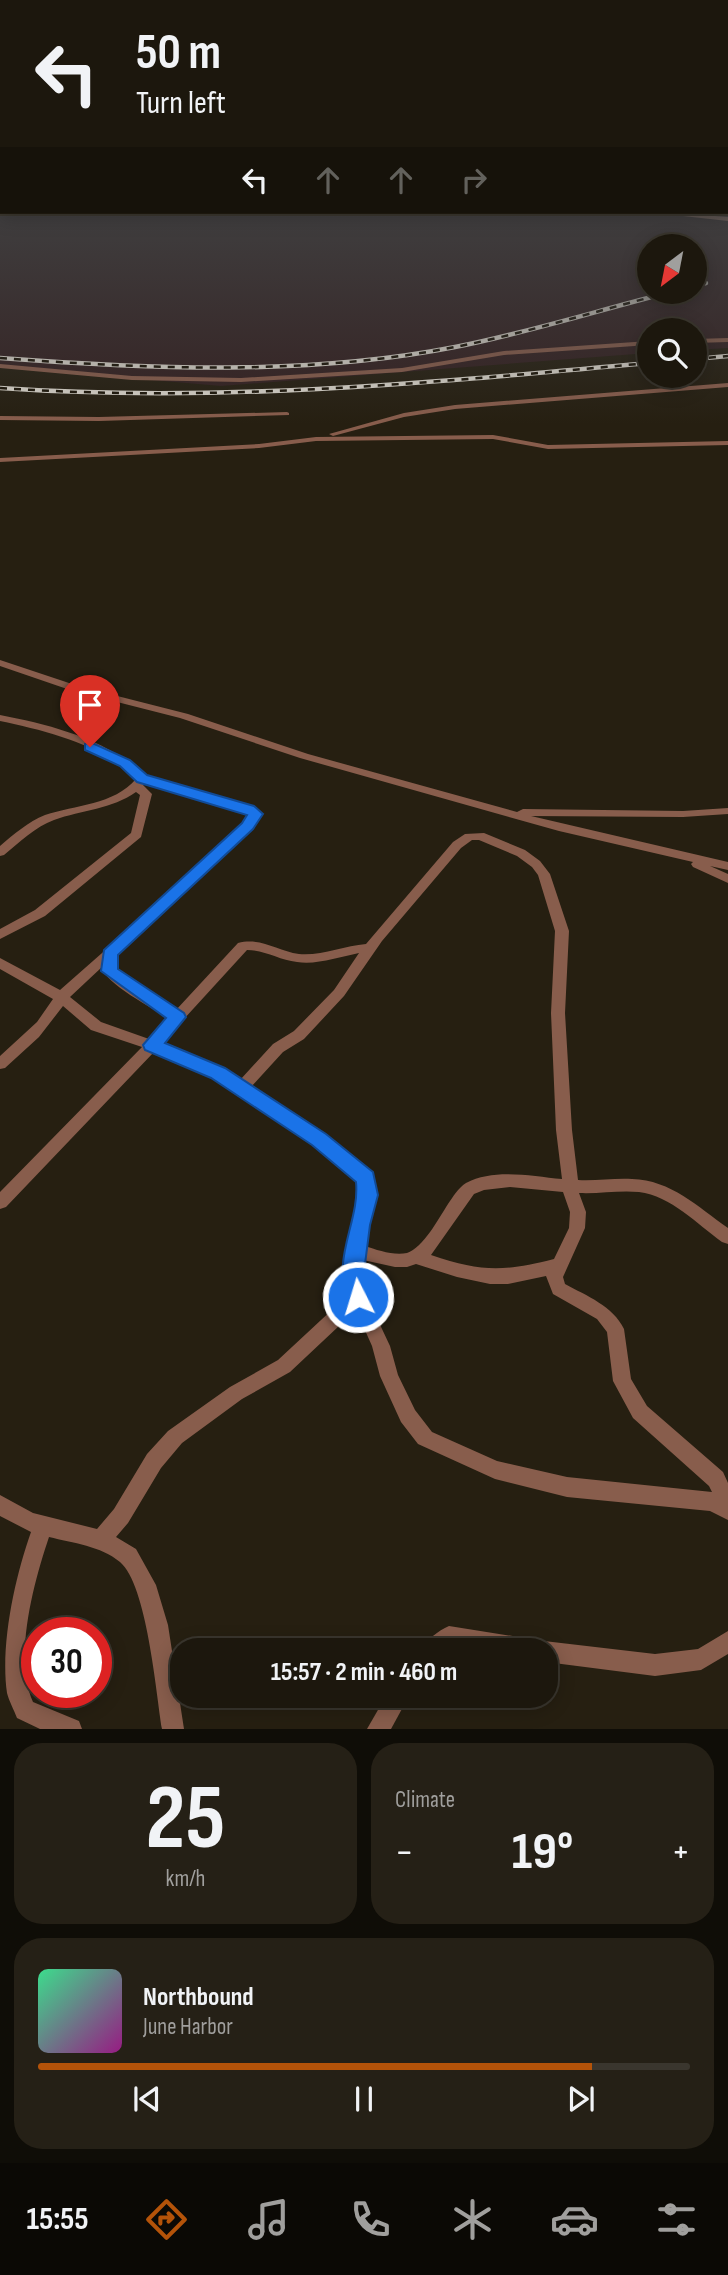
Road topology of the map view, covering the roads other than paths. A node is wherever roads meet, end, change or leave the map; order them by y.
1 (728, 340) edge
2 (707, 341) edge
3 (637, 344) edge
4 (0, 366) edge
5 (728, 385) edge
6 (287, 414) dead end
7 (0, 418) edge
8 (316, 439) junction
9 (728, 443) edge
10 (0, 460) edge
11 (0, 663) edge
12 (0, 718) edge
13 (140, 783) junction
14 (502, 811) junction
15 (728, 811) edge
16 (0, 852) edge
17 (680, 857) junction
18 (728, 866) edge
19 (728, 879) edge
20 (0, 935) edge
21 (370, 948) junction
22 (110, 954) junction
23 (0, 963) edge
24 (61, 998) junction
25 (177, 1017) junction
26 (152, 1045) junction
27 (0, 1064) edge
28 (241, 1088) junction
29 (570, 1186) junction
30 (0, 1202) edge
31 (728, 1237) edge
32 (358, 1251) junction
33 (415, 1256) junction
34 (561, 1265) junction
35 (358, 1297) junction
36 (728, 1504) edge
37 (0, 1505) edge
38 (728, 1510) edge
39 (43, 1526) junction
40 (101, 1540) junction
41 (728, 1642) edge
42 (558, 1653) edge
43 (391, 1708) edge
44 (71, 1729) edge
45 (173, 1729) edge
46 (378, 1729) edge

1 - 2 street
3 - 4 street
5 - 8 street
6 - 7 street
8 - 9 street
8 - 10 street
11 - 14 street
12 - 13 street
13 - 16 street
13 - 20 street
13 - 22 street
14 - 15 street
14 - 17 street
17 - 18 street
17 - 19 street
21 - 25 street
21 - 28 street
21 - 29 street
22 - 24 street
22 - 25 street
23 - 24 street
24 - 26 street
24 - 27 street
25 - 26 street
26 - 28 street
26 - 30 street
28 - 32 street
29 - 31 street
29 - 33 street
29 - 34 street
32 - 33 street
32 - 35 street
33 - 34 street
34 - 36 street
35 - 38 street
35 - 40 street
37 - 39 street
39 - 40 street
39 - 44 street
40 - 45 street
41 - 42 street
43 - 46 street

